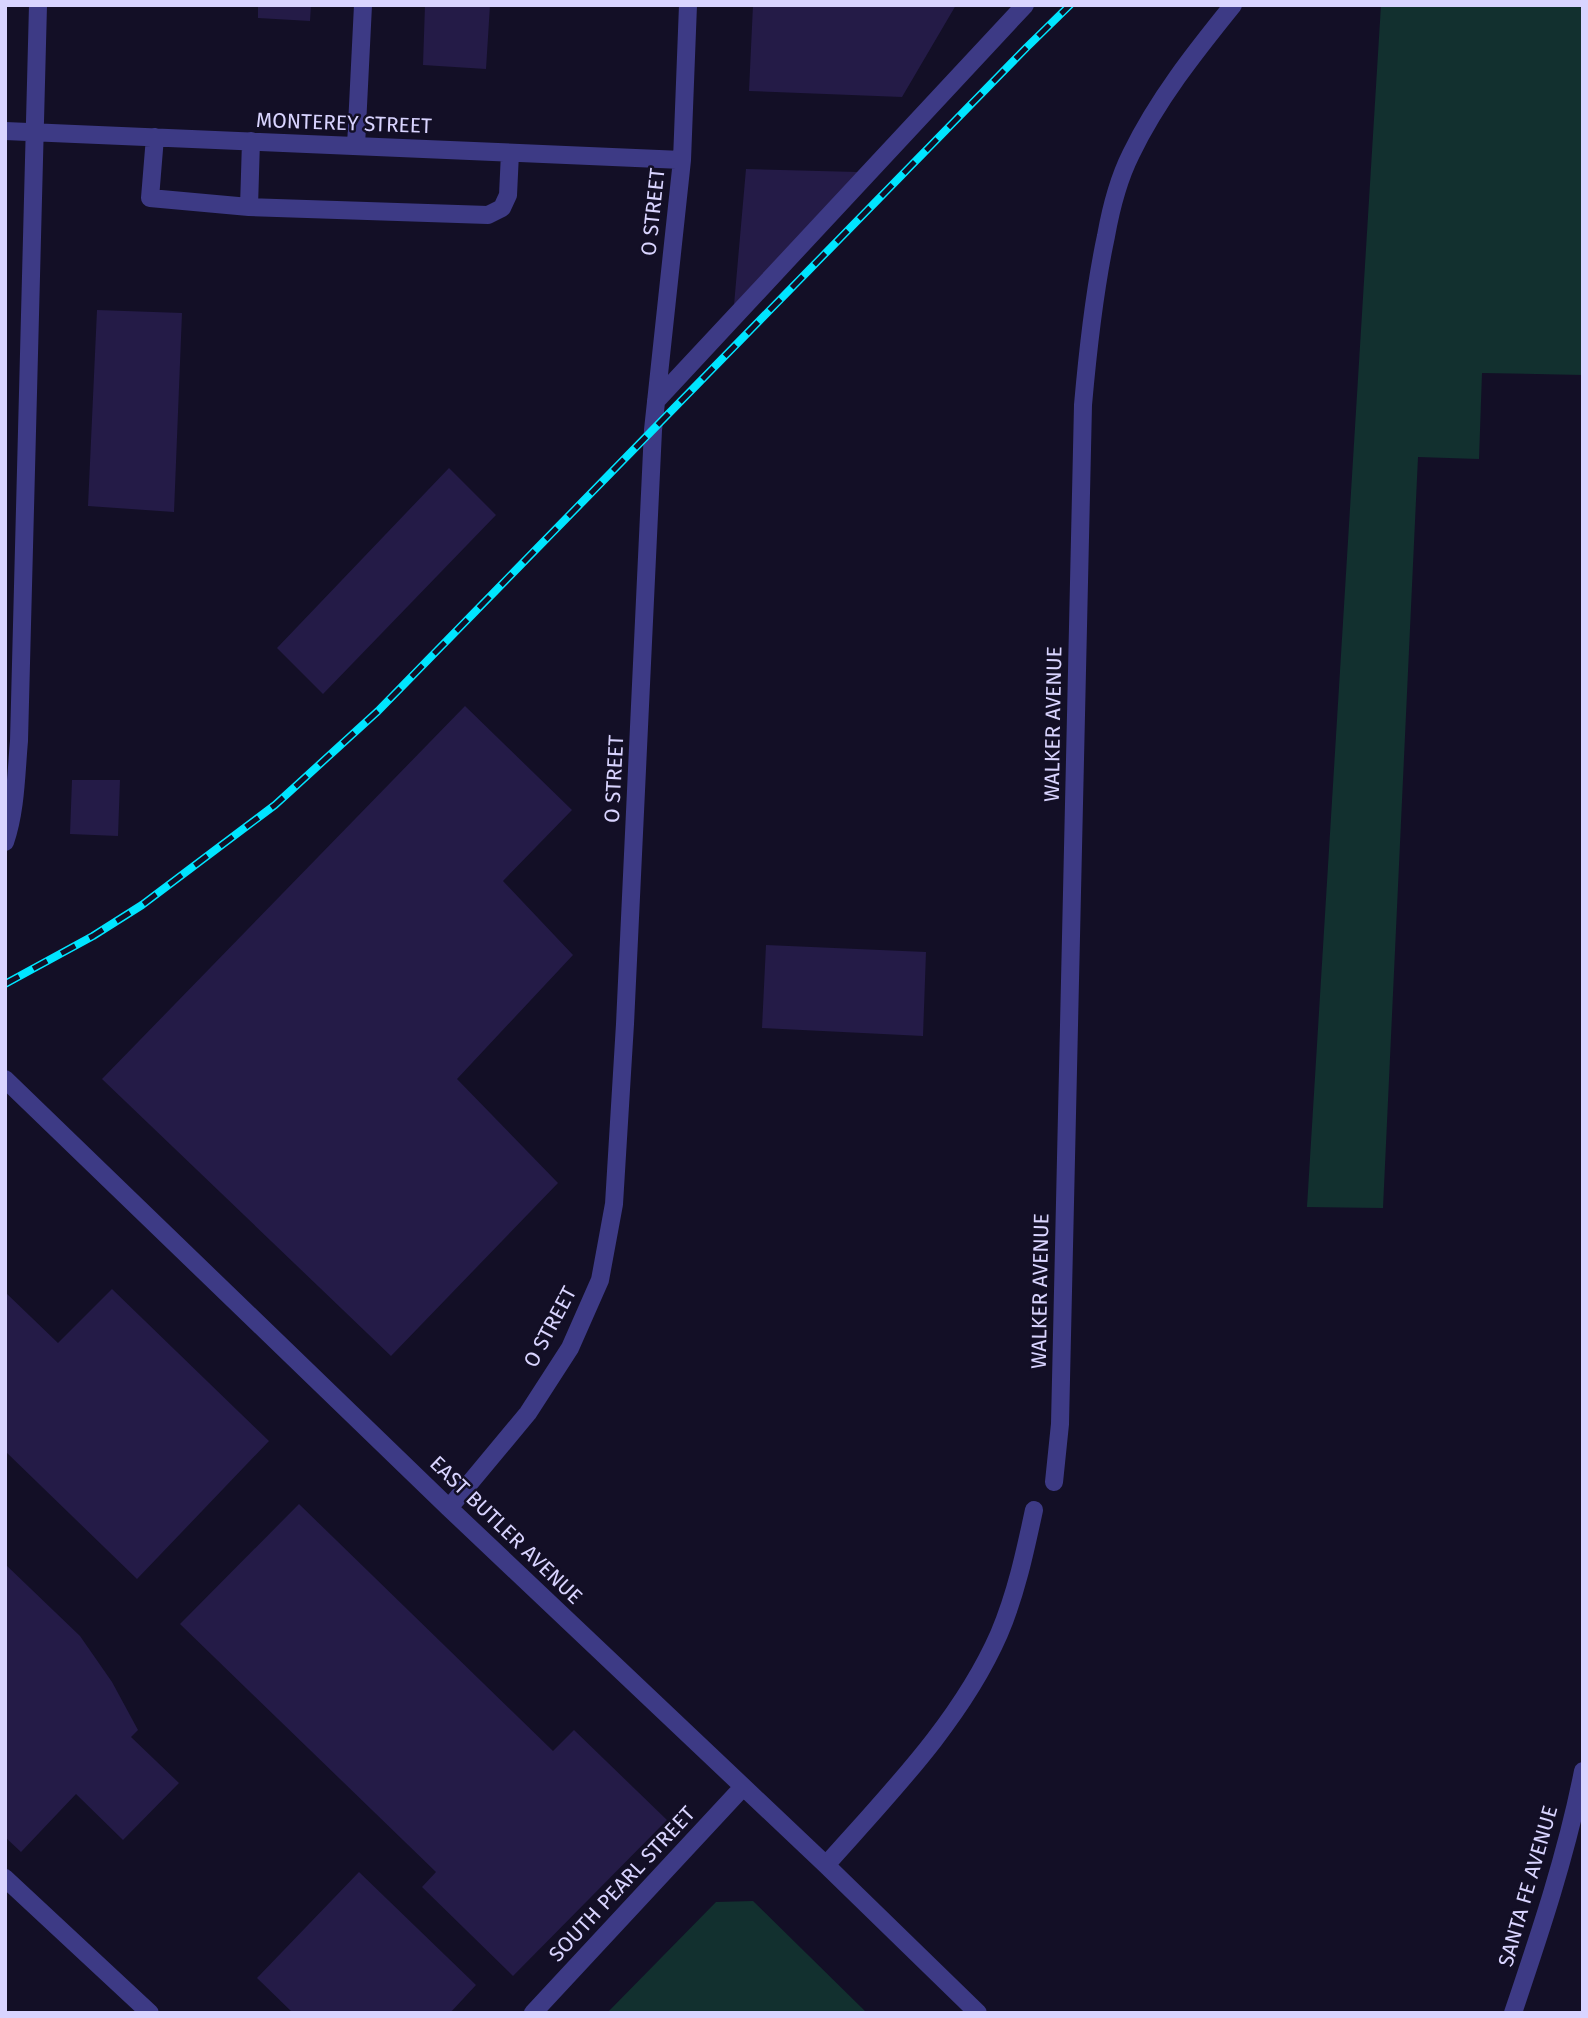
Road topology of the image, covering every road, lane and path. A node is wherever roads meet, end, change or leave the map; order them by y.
1 (38, 5) edge
2 (363, 5) edge
3 (688, 5) edge
4 (1025, 5) edge
5 (1233, 5) edge
6 (5, 131) edge
7 (34, 132) junction
8 (155, 137) junction
9 (251, 141) junction
10 (356, 146) junction
11 (510, 153) junction
12 (681, 160) junction
13 (249, 206) junction
14 (656, 401) junction
15 (5, 842) edge
16 (5, 1079) edge
17 (1054, 1482) dead end
18 (449, 1508) junction
19 (1034, 1510) dead end
20 (1583, 1771) edge
21 (743, 1787) junction
22 (826, 1865) junction
23 (5, 1878) edge
24 (150, 2013) edge
25 (533, 2013) edge
26 (978, 2013) edge
27 (1513, 2013) edge

1 - 7 street
2 - 10 street
3 - 12 street, O STREET
4 - 14 street
5 - 17 street, WALKER AVENUE
6 - 7 street, MONTEREY STREET
7 - 8 street, MONTEREY STREET
7 - 15 street
8 - 9 street, MONTEREY STREET
8 - 13 street
9 - 10 street, MONTEREY STREET
9 - 13 street
10 - 11 street, MONTEREY STREET
11 - 12 street, MONTEREY STREET
11 - 13 street
12 - 14 street, O STREET
14 - 18 street, O STREET
16 - 18 street, EAST BUTLER AVENUE
18 - 21 street, EAST BUTLER AVENUE
19 - 22 street
20 - 27 street, SANTA FE AVENUE
21 - 22 street, EAST BUTLER AVENUE
21 - 25 street, SOUTH PEARL STREET
22 - 26 street, EAST BUTLER AVENUE
23 - 24 street

